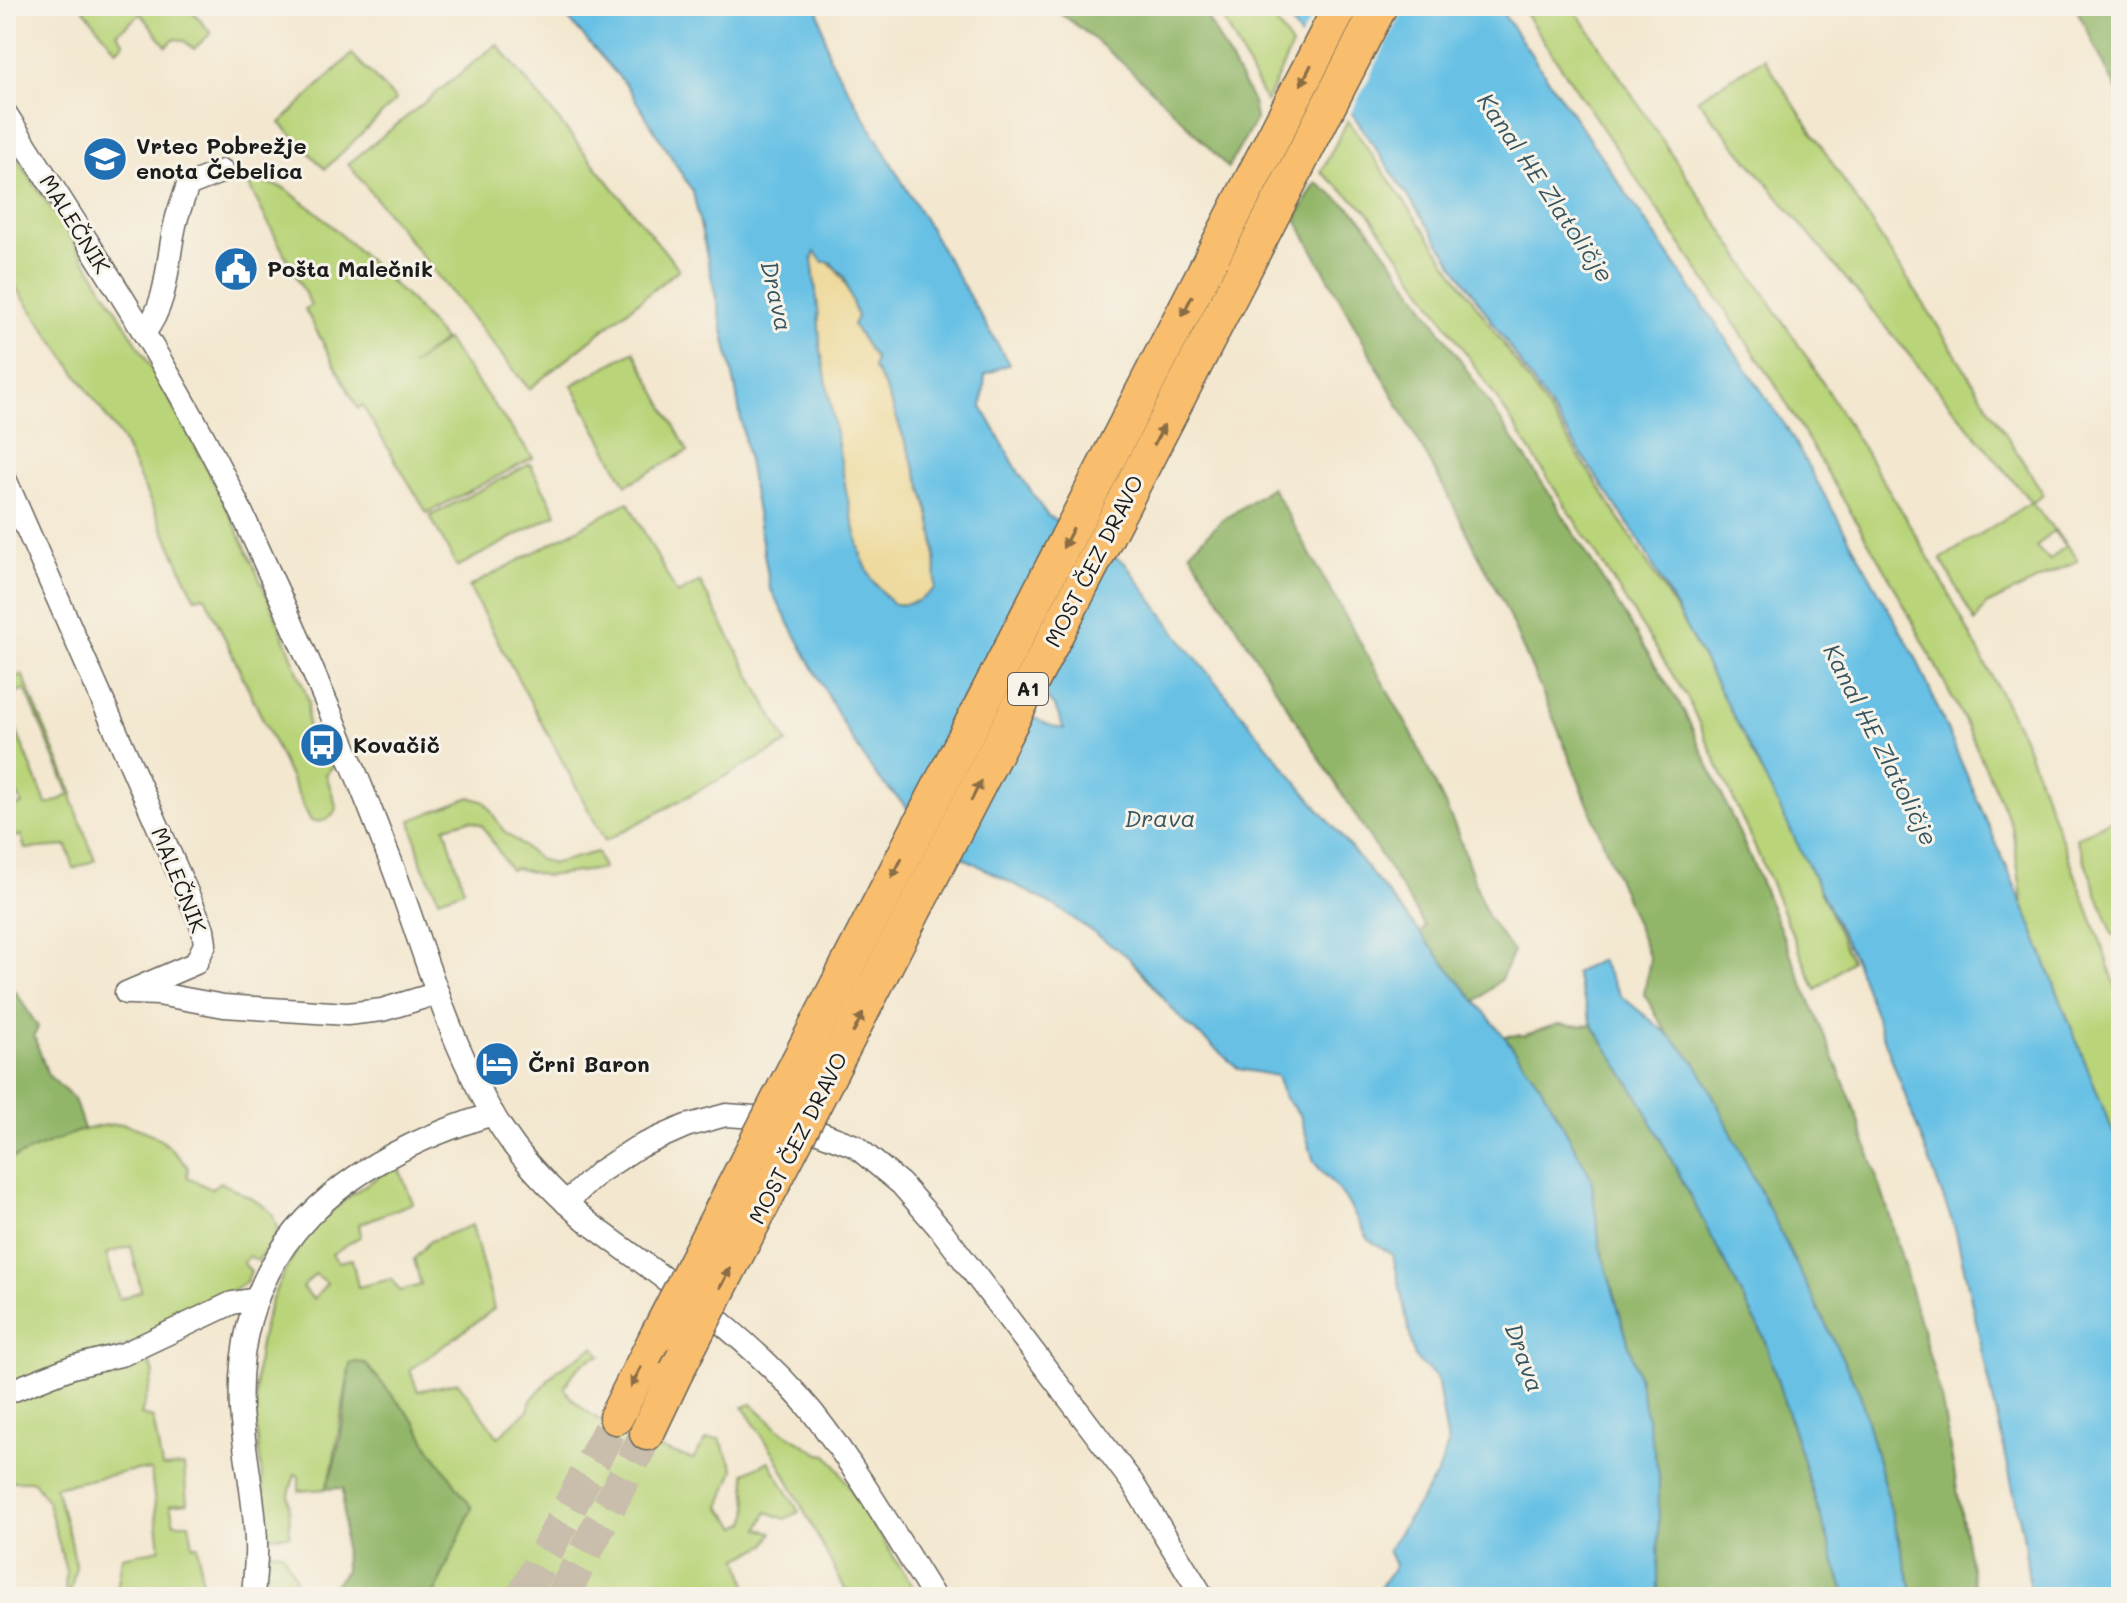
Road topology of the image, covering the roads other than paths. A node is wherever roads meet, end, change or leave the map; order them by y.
1 (1341, 6) edge
2 (1380, 6) edge
3 (6, 114) edge
4 (223, 171) dead end
5 (144, 333) junction
6 (6, 481) edge
7 (438, 993) junction
8 (493, 1114) junction
9 (566, 1203) junction
10 (257, 1299) junction
11 (6, 1393) edge
12 (616, 1417) tunnel mouth
13 (647, 1433) tunnel mouth
14 (253, 1597) edge
15 (934, 1597) edge
16 (1203, 1597) edge

1 -> 12 highway, MOST ČEZ DRAVO / A1, bridge
13 -> 2 highway, MOST ČEZ DRAVO / A1, bridge
3 - 5 street, MALEČNIK
4 - 5 street
5 - 7 street, MALEČNIK
6 - 7 street, MALEČNIK
7 - 8 street, MALEČNIK
8 - 9 street, MALEČNIK
8 - 10 street
9 - 15 street, MALEČNIK
9 - 16 street
10 - 11 street
10 - 14 street

